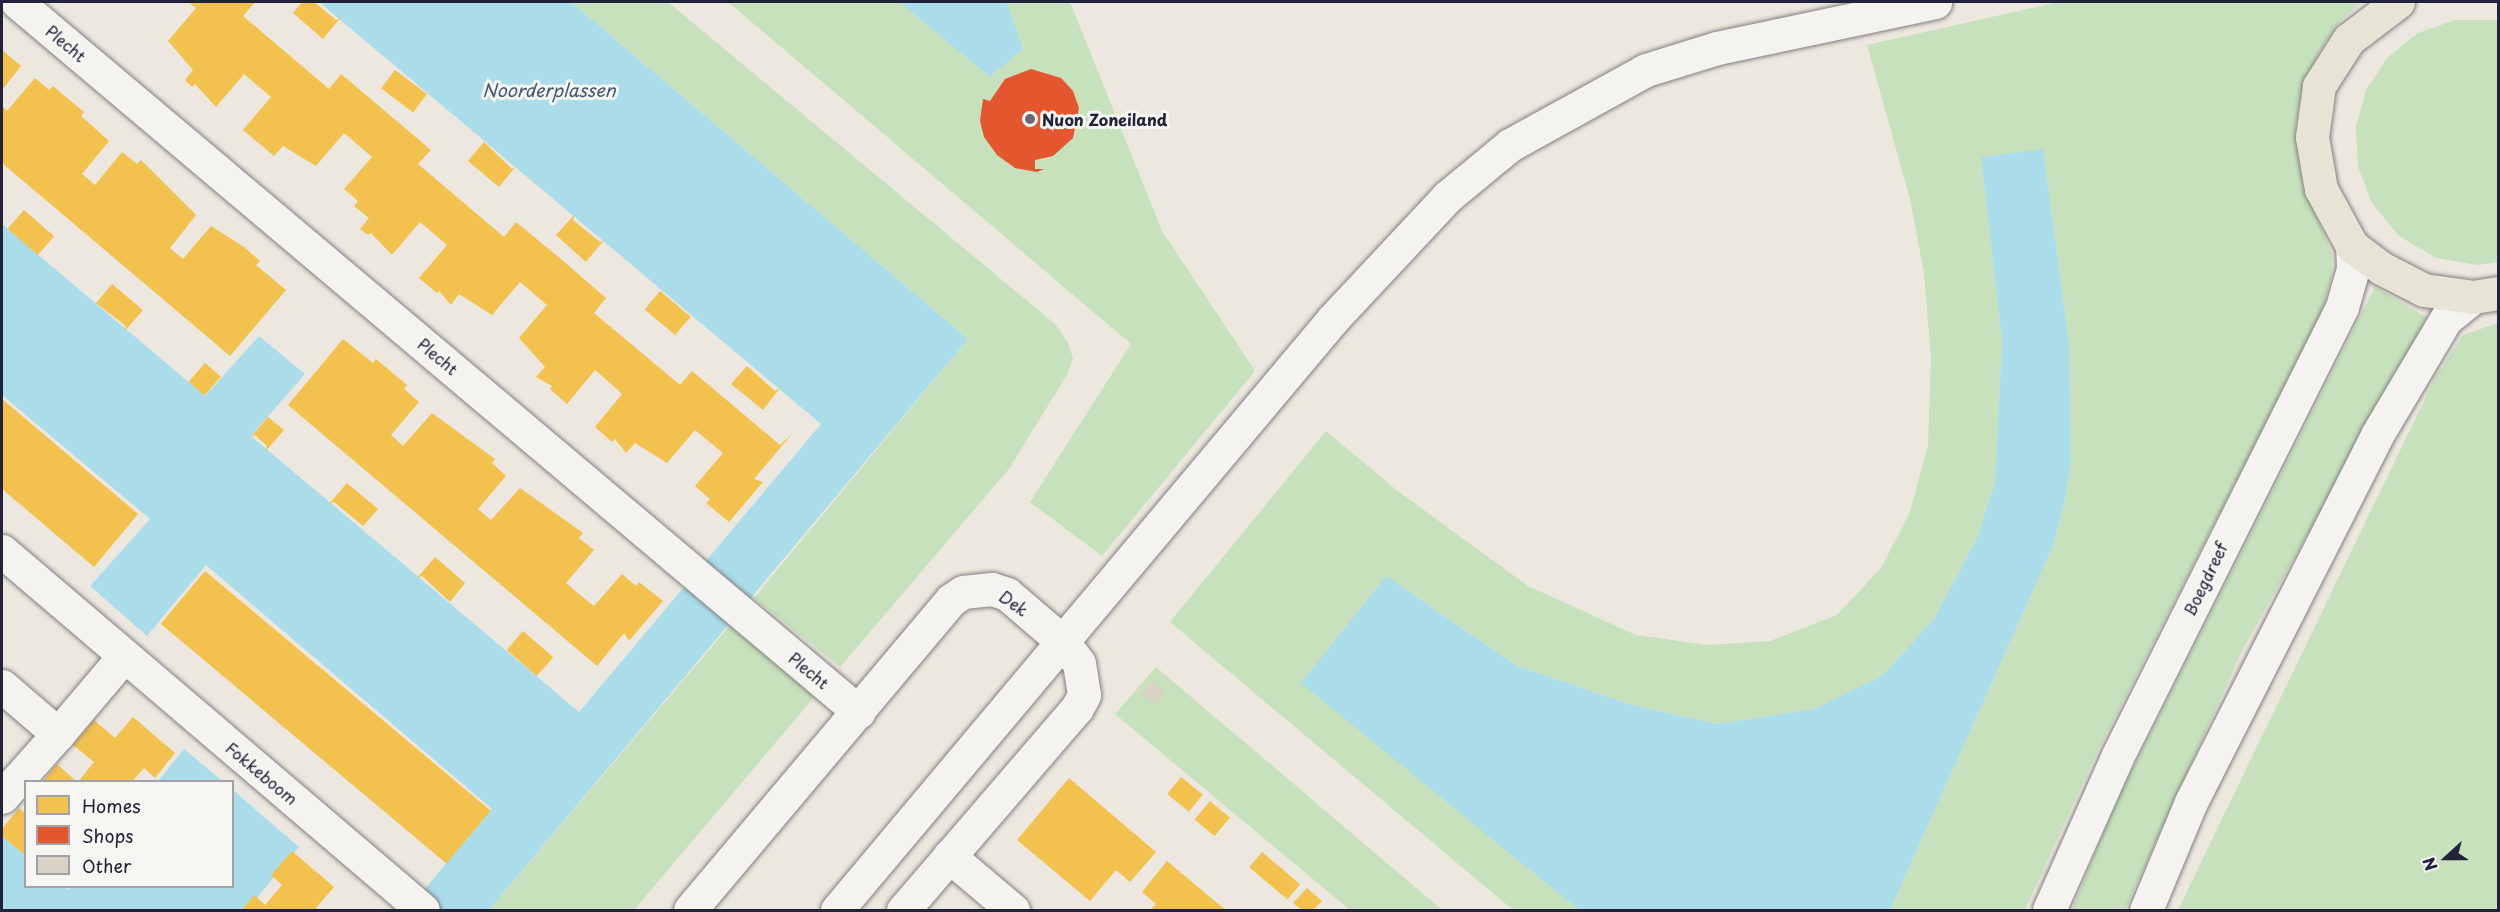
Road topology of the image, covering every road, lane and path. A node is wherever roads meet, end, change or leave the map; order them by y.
1 (16, 2) edge
2 (1935, 2) edge
3 (2398, 2) edge
4 (2352, 246) junction
5 (2486, 295) edge
6 (2, 551) edge
7 (1063, 642) junction
8 (124, 656) junction
9 (2, 686) edge
10 (859, 711) junction
11 (58, 734) junction
12 (2, 797) edge
13 (950, 856) junction
14 (404, 903) edge
15 (690, 910) edge
16 (837, 910) edge
17 (903, 910) edge
18 (1012, 910) edge
19 (2049, 910) edge
20 (2146, 910) edge

1 - 10 street, Plecht
2 - 7 street
3 - 4 main road
4 - 5 main road
4 - 19 street, Boegdreef
5 - 20 street
6 - 8 street, Fokkeboom
7 - 10 street, Dek
7 - 13 street, Dek
7 - 16 street
8 - 11 street
8 - 14 street, Fokkeboom
9 - 11 street
10 - 15 street, Dek
11 - 12 street
13 - 17 street, Dek
13 - 18 street

